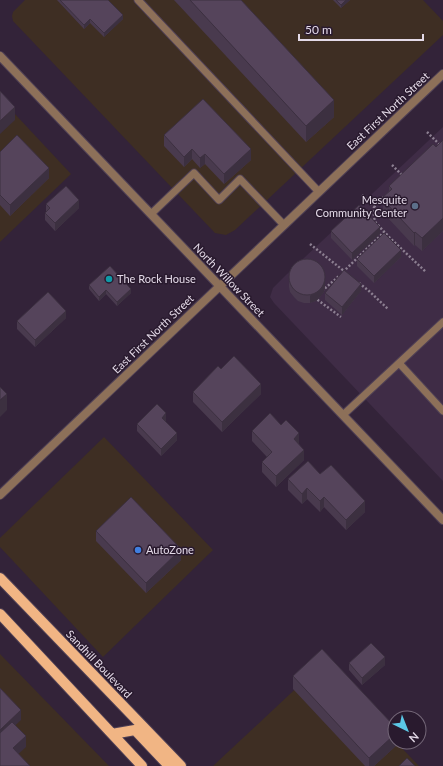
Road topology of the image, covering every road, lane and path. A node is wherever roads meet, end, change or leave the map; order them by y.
1 (138, 0) edge
2 (0, 56) edge
3 (443, 74) edge
4 (427, 132) dead end
5 (441, 145) edge
6 (435, 149) edge
7 (392, 165) dead end
8 (405, 178) edge
9 (318, 192) junction
10 (389, 193) edge
11 (362, 195) dead end
12 (374, 207) junction
13 (151, 214) junction
14 (284, 225) junction
15 (384, 232) junction
16 (310, 244) dead end
17 (344, 271) junction
18 (426, 272) dead end
19 (356, 281) edge
20 (220, 286) junction
21 (388, 309) dead end
22 (341, 317) dead end
23 (443, 322) edge
24 (399, 363) junction
25 (443, 411) edge
26 (343, 415) junction
27 (0, 495) edge
28 (443, 520) edge
29 (0, 578) edge
30 (0, 614) edge
31 (112, 734) junction
32 (142, 766) edge
33 (169, 766) edge
34 (181, 766) edge

1 - 9 lane
2 - 13 street, North Willow Street
3 - 9 street, East First North Street
4 - 5 path
5 - 6 path
7 - 8 path
9 - 14 street, East First North Street
10 - 12 path
11 - 12 path
12 - 15 path
13 - 14 lane
13 - 20 street, North Willow Street
14 - 20 street, East First North Street
15 - 17 path
15 - 18 path
16 - 17 path
17 - 22 path
19 - 21 path
20 - 26 street, North Willow Street
20 - 27 street, East First North Street
23 - 24 lane
24 - 25 lane
24 - 26 lane
26 - 28 street, North Willow Street
29 - 34 main road, Sandhill Boulevard
30 - 31 main road
31 - 32 main road
31 - 33 main road

